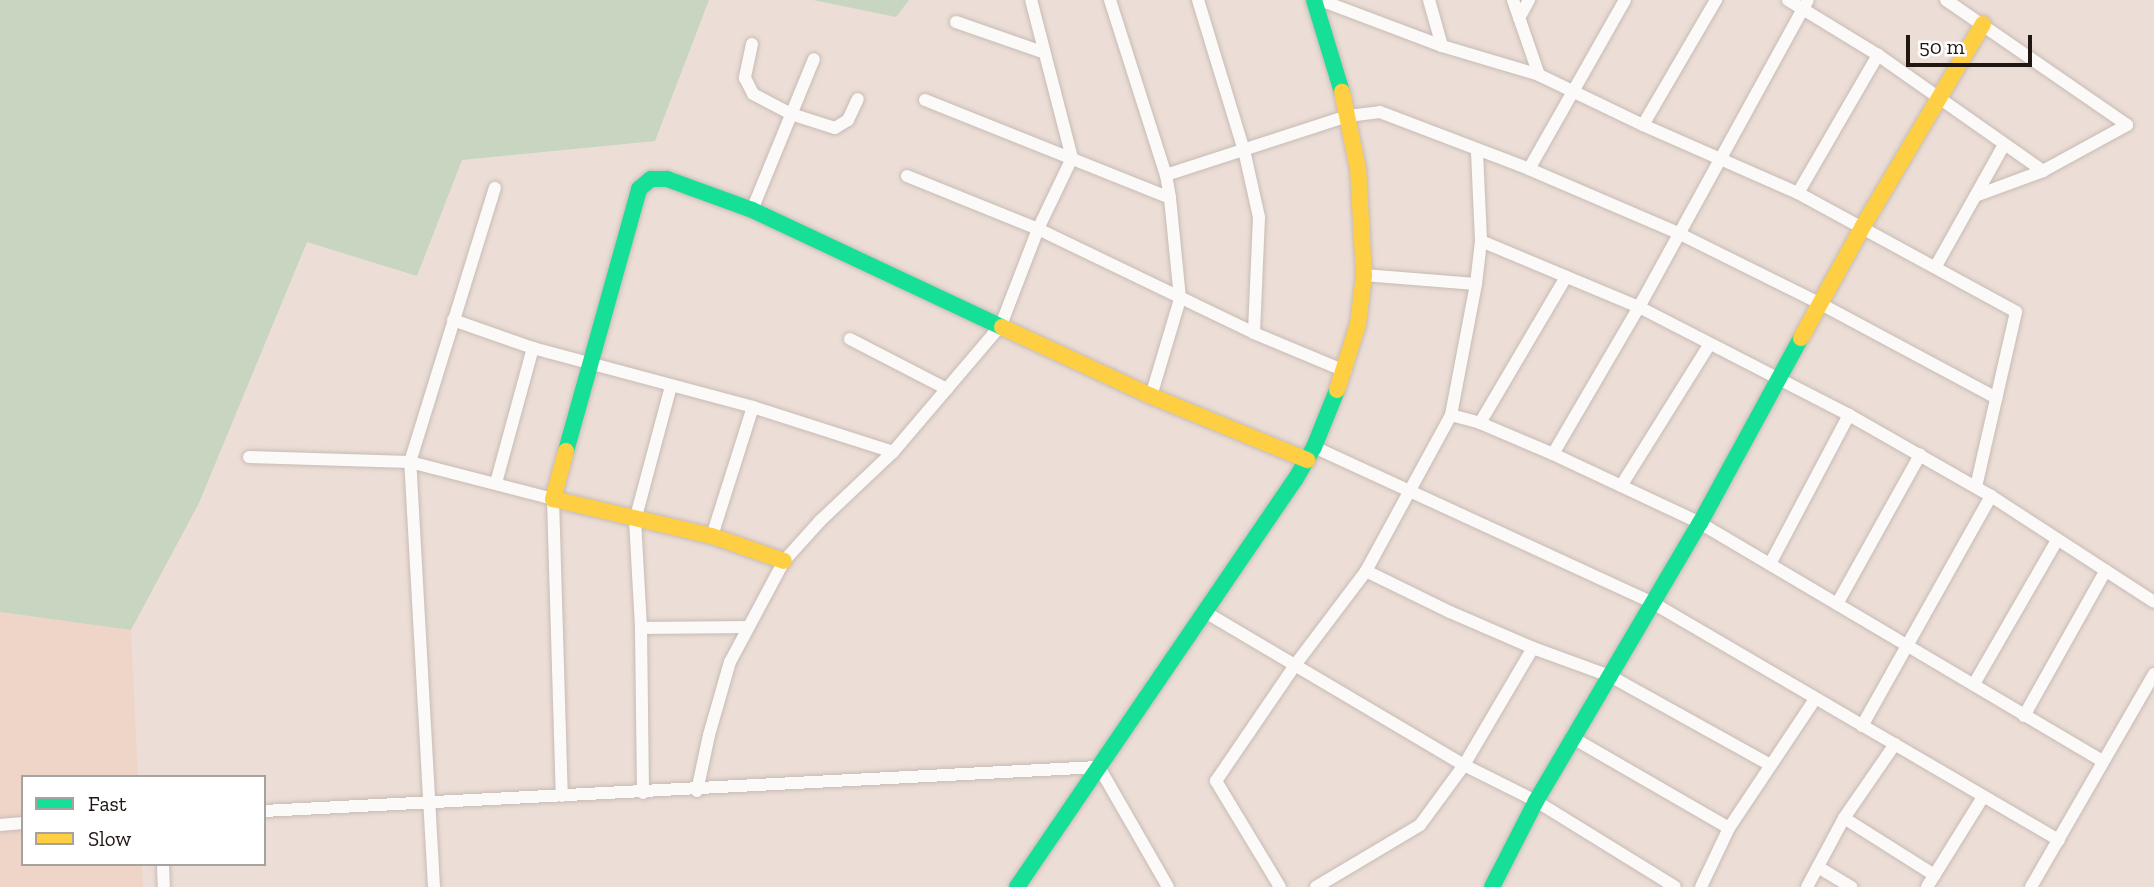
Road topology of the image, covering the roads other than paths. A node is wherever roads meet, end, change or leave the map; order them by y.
1 (1031, 0) edge
2 (1110, 0) edge
3 (1198, 0) edge
4 (1317, 0) edge
5 (1429, 0) edge
6 (1513, 0) edge
7 (1529, 0) edge
8 (1625, 0) edge
9 (1716, 0) edge
10 (1787, 0) edge
11 (1946, 0) edge
12 (1805, 4) edge
13 (1518, 18) junction
14 (956, 22) dead end
15 (1983, 24) junction
16 (752, 44) dead end
17 (1442, 46) junction
18 (1042, 52) junction
19 (1878, 55) junction
20 (814, 59) dead end
21 (1539, 75) junction
22 (1571, 92) junction
23 (1938, 98) junction
24 (858, 99) dead end
25 (925, 100) dead end
26 (791, 114) junction
27 (1348, 116) junction
28 (1643, 125) junction
29 (2004, 145) junction
30 (1244, 150) junction
31 (1477, 152) junction
32 (1072, 158) junction
33 (1718, 159) junction
34 (1529, 169) junction
35 (2043, 171) junction
36 (1166, 175) junction
37 (907, 176) dead end
38 (495, 188) dead end
39 (1798, 193) junction
40 (1975, 196) junction
41 (1170, 198) junction
42 (752, 210) junction
43 (1863, 226) junction
44 (1038, 229) junction
45 (1678, 233) junction
46 (1481, 241) junction
47 (1936, 266) junction
48 (1364, 275) junction
49 (1566, 277) junction
50 (1476, 284) junction
51 (1180, 299) junction
52 (1821, 304) junction
53 (1639, 307) junction
54 (453, 320) junction
55 (1001, 325) junction
56 (1254, 333) junction
57 (850, 339) dead end
58 (1709, 345) junction
59 (533, 348) junction
60 (590, 364) junction
61 (1345, 371) junction
62 (1780, 379) junction
63 (671, 386) junction
64 (947, 388) junction
65 (1151, 396) junction
66 (1996, 398) junction
67 (753, 407) junction
68 (1451, 415) junction
69 (1849, 415) junction
70 (1480, 423) junction
71 (893, 452) junction
72 (1311, 454) junction
73 (1553, 454) junction
74 (1920, 455) junction
75 (249, 457) dead end
76 (410, 462) junction
77 (496, 483) junction
78 (1621, 486) junction
79 (1976, 486) junction
80 (1410, 492) junction
81 (1991, 496) junction
82 (553, 499) junction
83 (635, 520) junction
84 (1700, 523) junction
85 (712, 536) junction
86 (2057, 540) junction
87 (784, 561) junction
88 (1770, 564) junction
89 (2106, 570) junction
90 (1366, 571) junction
91 (2154, 602) edge
92 (1653, 603) junction
93 (1837, 604) junction
94 (1205, 612) junction
95 (747, 627) junction
96 (641, 628) junction
97 (1906, 645) junction
98 (1533, 648) junction
99 (1295, 665) junction
100 (2154, 674) edge
101 (1610, 676) junction
102 (1973, 684) junction
103 (1815, 699) junction
104 (2024, 716) junction
105 (1862, 726) junction
106 (1573, 738) junction
107 (1895, 744) junction
108 (2102, 761) junction
109 (1769, 764) junction
110 (1464, 765) junction
111 (1099, 767) junction
112 (697, 791) junction
113 (643, 793) junction
114 (562, 796) junction
115 (1983, 797) junction
116 (1536, 801) junction
117 (432, 803) junction
118 (266, 811) edge
119 (1844, 818) junction
120 (21, 823) edge
121 (0, 825) edge
122 (1728, 828) junction
123 (2059, 840) junction
124 (163, 866) edge
125 (1818, 867) junction
126 (1934, 875) junction
127 (164, 887) edge
128 (435, 887) edge
129 (1017, 887) edge
130 (1168, 887) edge
131 (1280, 887) edge
132 (1316, 887) edge
133 (1494, 887) edge
134 (1675, 887) edge
135 (1701, 887) edge
136 (1807, 887) edge
137 (1851, 887) edge
138 (1927, 887) edge
139 (2031, 887) edge

1 - 18 street
2 - 36 street
3 - 30 street
4 - 17 street
4 - 27 street
5 - 17 street
6 - 13 street
7 - 13 street
8 - 22 street
9 - 28 street
10 - 12 street
11 - 15 street
12 - 19 street
12 - 33 street
13 - 21 street
14 - 18 street
15 - 23 street
15 - 35 street
16 - 26 street
17 - 21 street
18 - 32 street
19 - 23 street
19 - 39 street
20 - 26 street
21 - 22 street
22 - 28 street
22 - 34 street
23 - 29 street
23 - 43 street
24 - 26 street
25 - 32 street
26 - 42 street
27 - 30 street
27 - 31 street
27 - 48 street
28 - 33 street
29 - 35 street
29 - 40 street
30 - 36 street
30 - 56 street
31 - 34 street
31 - 46 street
32 - 41 street
32 - 44 street
33 - 39 street
33 - 45 street
34 - 45 street
35 - 40 street
36 - 41 street
37 - 44 street
38 - 54 street
39 - 43 street
40 - 47 street
41 - 51 street
42 - 55 street
42 - 60 street
43 - 47 street
43 - 52 street
44 - 51 street
44 - 55 street
45 - 52 street
45 - 53 street
46 - 49 street
46 - 50 street
47 - 66 street
48 - 50 street
48 - 61 street
49 - 53 street
49 - 70 street
50 - 68 street
51 - 56 street
51 - 65 street
52 - 62 street
52 - 66 street
53 - 58 street
53 - 73 street
54 - 59 street
54 - 76 street
55 - 64 street
55 - 65 street
56 - 61 street
57 - 64 street
58 - 62 street
58 - 78 street
59 - 60 street
59 - 77 street
60 - 63 street
60 - 82 street
61 - 72 street
62 - 69 street
62 - 84 street
63 - 67 street
63 - 83 street
64 - 71 street
65 - 72 street
66 - 79 street
67 - 71 street
67 - 85 street
68 - 70 street
68 - 80 street
69 - 74 street
69 - 88 street
70 - 73 street
71 - 87 street
72 - 80 street
72 - 94 street
73 - 78 street
74 - 79 street
74 - 93 street
75 - 76 street
76 - 77 street
76 - 117 street
77 - 82 street
78 - 84 street
79 - 81 street
80 - 90 street
80 - 92 street
81 - 86 street
81 - 97 street
82 - 83 street
82 - 114 street
83 - 85 street
83 - 96 street
84 - 88 street
84 - 92 street
85 - 87 street
86 - 89 street
86 - 102 street
87 - 95 street
88 - 93 street
89 - 91 street
89 - 104 street
90 - 98 street
90 - 99 street
92 - 101 street
92 - 103 street
93 - 97 street
94 - 99 street
94 - 111 street
95 - 96 street
95 - 112 street
96 - 113 street
97 - 102 street
97 - 105 street
98 - 101 street
98 - 110 street
99 - 110 street
99 - 131 street
100 - 108 street
101 - 106 street
101 - 109 street
102 - 104 street
103 - 105 street
103 - 109 street
104 - 108 street
105 - 107 street
106 - 116 street
106 - 122 street
107 - 115 street
107 - 119 street
108 - 123 street
109 - 122 street
110 - 116 street
110 - 132 street
111 - 112 street
111 - 129 street
111 - 130 street
112 - 113 street
113 - 114 street
114 - 117 street
115 - 123 street
115 - 126 street
116 - 133 street
116 - 134 street
117 - 118 street
117 - 128 street
119 - 125 street
119 - 126 street
120 - 121 street
122 - 135 street
123 - 139 street
124 - 127 street
125 - 136 street
125 - 137 street
126 - 138 street

